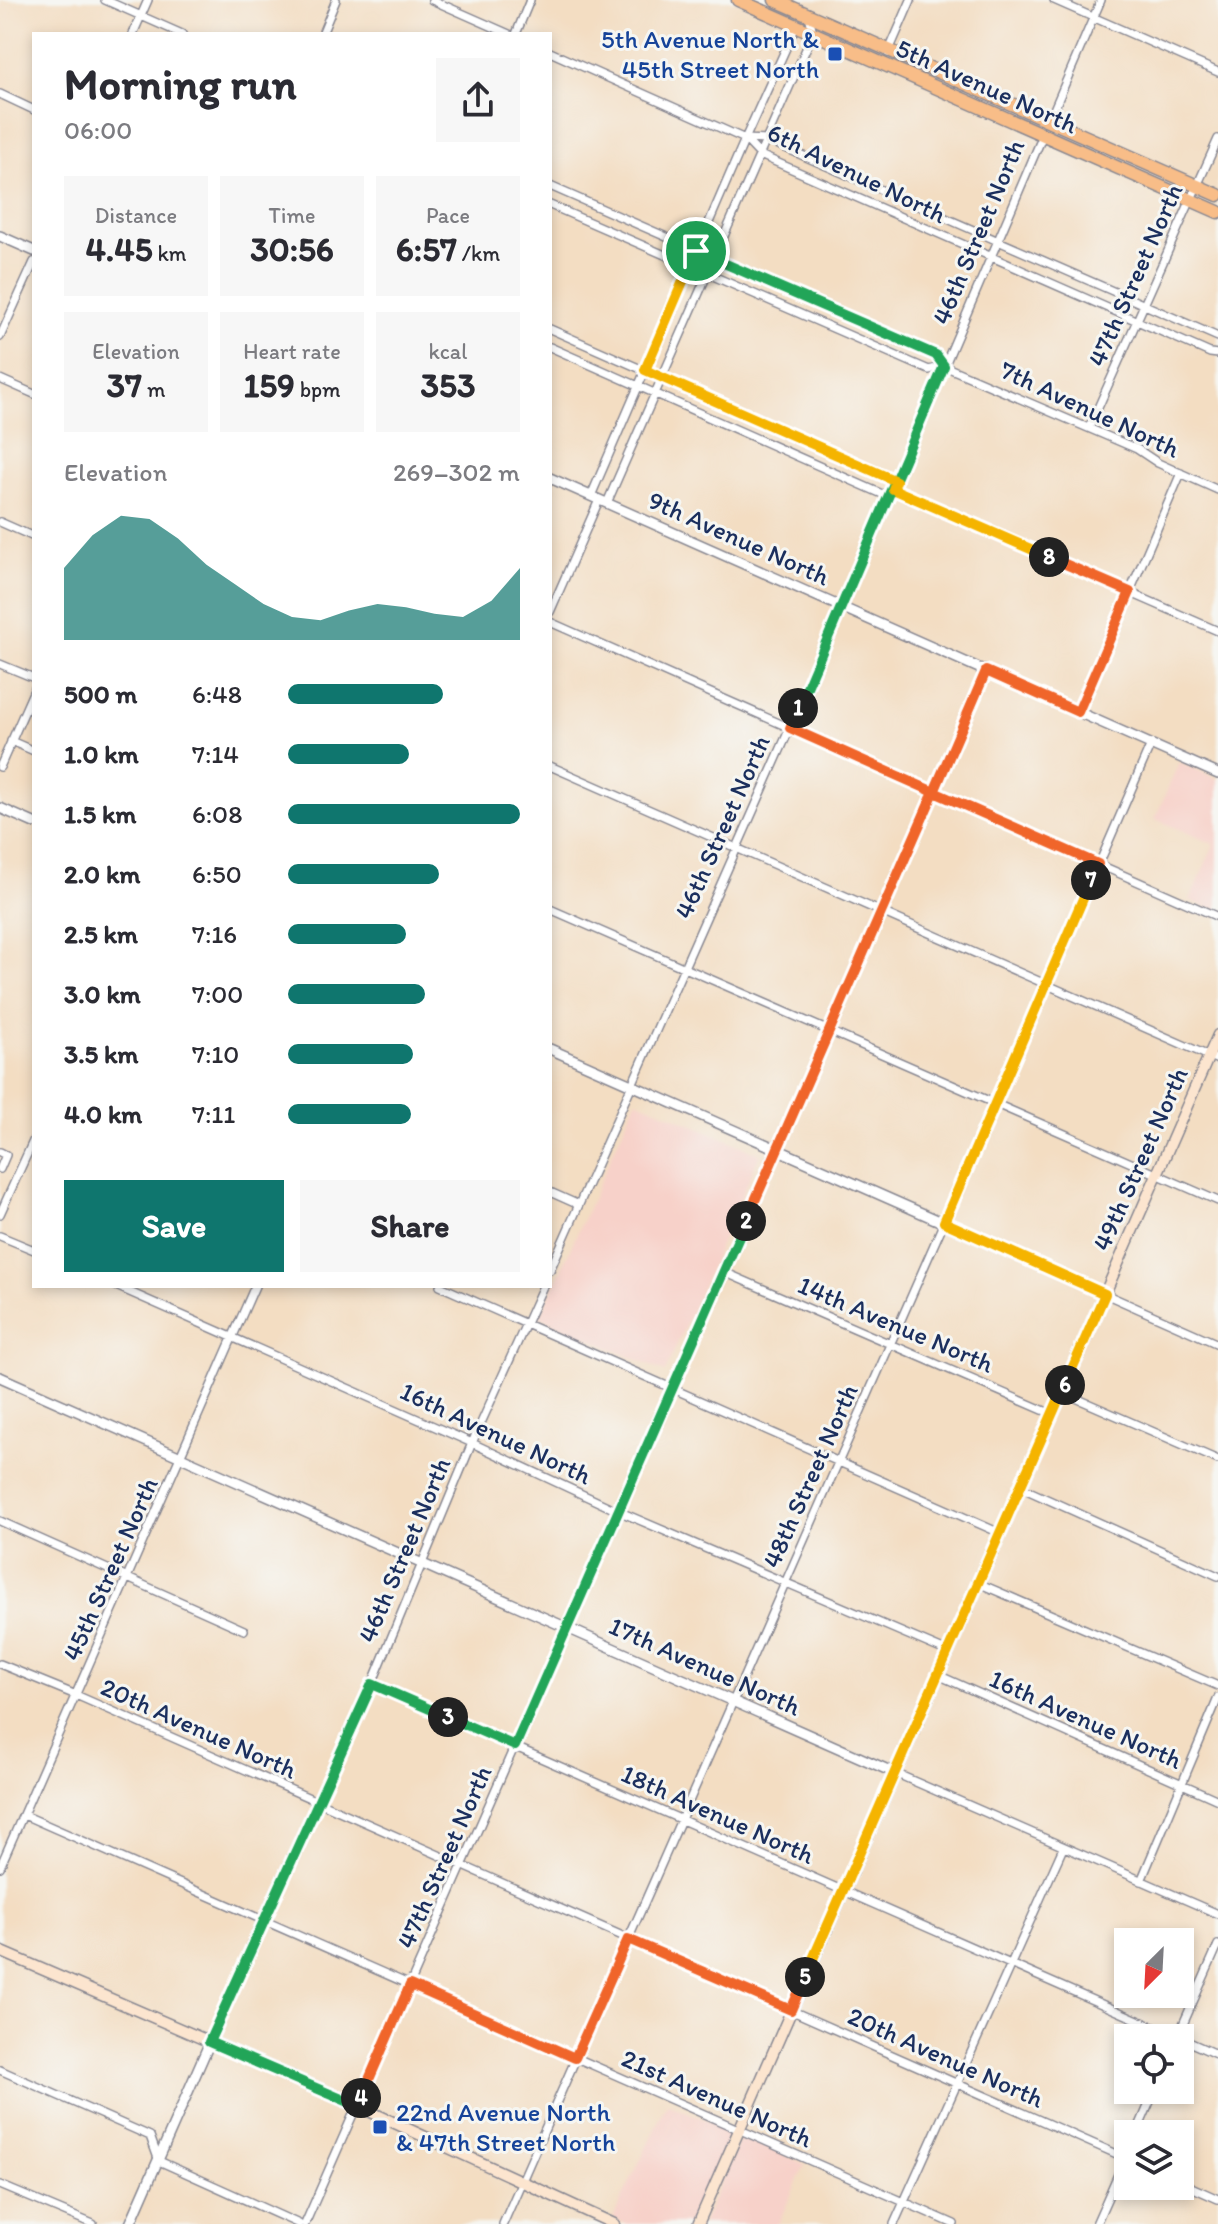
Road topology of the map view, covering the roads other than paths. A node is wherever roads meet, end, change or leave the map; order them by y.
1 (105, 0) edge
2 (148, 0) edge
3 (336, 0) edge
4 (432, 0) edge
5 (530, 0) edge
6 (738, 0) edge
7 (775, 0) edge
8 (911, 0) edge
9 (1054, 0) edge
10 (1101, 0) edge
11 (809, 15) junction
12 (141, 16) junction
13 (1093, 18) junction
14 (796, 26) junction
15 (134, 32) edge
16 (177, 32) edge
17 (323, 32) edge
18 (504, 32) edge
19 (517, 32) edge
20 (813, 33) junction
21 (889, 50) junction
22 (552, 53) edge
23 (883, 64) junction
24 (1218, 72) edge
25 (0, 94) edge
26 (32, 109) edge
27 (1049, 121) junction
28 (1043, 135) junction
29 (745, 139) junction
30 (1218, 139) edge
31 (767, 140) junction
32 (760, 155) junction
33 (1197, 186) junction
34 (552, 187) edge
35 (1218, 195) edge
36 (1191, 200) junction
37 (552, 206) edge
38 (1218, 212) edge
39 (0, 236) edge
40 (998, 240) junction
41 (32, 250) edge
42 (696, 251) junction
43 (990, 257) junction
44 (714, 258) junction
45 (32, 266) edge
46 (690, 266) junction
47 (707, 273) junction
48 (1145, 305) junction
49 (1138, 322) junction
50 (552, 330) edge
51 (0, 337) edge
52 (1218, 337) edge
53 (552, 348) edge
54 (1218, 354) edge
55 (944, 366) junction
56 (645, 370) junction
57 (662, 378) junction
58 (0, 379) edge
59 (638, 386) junction
60 (32, 393) edge
61 (654, 394) junction
62 (1089, 428) junction
63 (1181, 473) junction
64 (552, 479) edge
65 (893, 489) junction
66 (1218, 490) edge
67 (599, 500) junction
68 (0, 522) edge
69 (32, 536) edge
70 (1130, 592) junction
71 (552, 607) edge
72 (841, 608) junction
73 (552, 623) edge
74 (1218, 631) edge
75 (0, 664) edge
76 (986, 671) junction
77 (32, 677) edge
78 (32, 694) edge
79 (1078, 712) junction
80 (790, 728) junction
81 (11, 741) junction
82 (1151, 744) junction
83 (32, 750) edge
84 (0, 767) edge
85 (552, 767) edge
86 (1218, 774) edge
87 (934, 792) junction
88 (0, 808) edge
89 (32, 822) edge
90 (737, 848) junction
91 (1098, 864) junction
92 (552, 910) edge
93 (882, 911) junction
94 (1218, 917) edge
95 (684, 967) junction
96 (1047, 983) junction
97 (830, 1029) junction
98 (1218, 1035) edge
99 (552, 1050) edge
100 (1213, 1058) edge
101 (632, 1084) junction
102 (994, 1102) junction
103 (32, 1143) edge
104 (776, 1149) junction
105 (0, 1152) edge
106 (0, 1169) edge
107 (1157, 1174) junction
108 (552, 1193) edge
109 (1218, 1201) edge
110 (579, 1205) junction
111 (0, 1214) edge
112 (944, 1222) junction
113 (0, 1236) edge
114 (32, 1249) edge
115 (552, 1266) edge
116 (724, 1272) junction
117 (121, 1288) edge
118 (254, 1288) edge
119 (445, 1288) edge
120 (542, 1288) edge
121 (1105, 1294) junction
122 (526, 1324) junction
123 (233, 1336) junction
124 (891, 1342) junction
125 (1218, 1344) edge
126 (0, 1377) edge
127 (672, 1389) junction
128 (1062, 1392) junction
129 (1052, 1414) junction
130 (472, 1443) junction
131 (182, 1456) junction
132 (1218, 1460) edge
133 (838, 1463) junction
134 (1020, 1487) junction
135 (618, 1511) junction
136 (0, 1521) edge
137 (1000, 1533) junction
138 (422, 1566) junction
139 (1218, 1576) edge
140 (129, 1578) junction
141 (785, 1582) junction
142 (978, 1583) junction
143 (567, 1629) junction
144 (244, 1630) dead end
145 (948, 1652) junction
146 (0, 1664) edge
147 (938, 1675) junction
148 (372, 1684) junction
149 (1218, 1686) edge
150 (76, 1695) junction
151 (1218, 1698) edge
152 (732, 1702) junction
153 (515, 1746) junction
154 (895, 1773) junction
155 (1182, 1784) junction
156 (1218, 1800) edge
157 (317, 1802) junction
158 (24, 1815) junction
159 (680, 1819) junction
160 (1063, 1848) junction
161 (463, 1866) junction
162 (0, 1867) edge
163 (1141, 1881) junction
164 (844, 1891) junction
165 (1218, 1914) edge
166 (263, 1921) junction
167 (628, 1939) junction
168 (1218, 1945) edge
169 (0, 1951) edge
170 (1010, 1964) junction
171 (410, 1985) junction
172 (791, 2010) junction
173 (1146, 2024) edge
174 (1184, 2024) edge
175 (209, 2042) junction
176 (1194, 2045) edge
177 (1218, 2055) edge
178 (575, 2058) junction
179 (0, 2070) edge
180 (957, 2084) junction
181 (358, 2106) junction
182 (739, 2130) junction
183 (1114, 2150) edge
184 (159, 2161) junction
185 (520, 2183) junction
186 (0, 2185) edge
187 (1114, 2185) edge
188 (1194, 2188) edge
189 (1218, 2199) edge
190 (904, 2202) junction
191 (93, 2224) edge
192 (130, 2224) edge
193 (302, 2224) edge
194 (503, 2224) edge
195 (614, 2224) edge
196 (698, 2224) edge
197 (894, 2224) edge
198 (954, 2224) edge
199 (1096, 2224) edge

1 - 12 street
2 - 12 street
3 - 17 street
4 - 18 street
5 - 19 street
6 - 14 main road, 5th Avenue North
7 - 11 main road, 5th Avenue North
8 - 21 street
9 - 13 street
10 - 13 street, 46th Street North
11 - 20 street
11 - 21 main road, 5th Avenue North
12 - 15 street
12 - 16 street
13 - 24 street
13 - 27 street, 46th Street North
14 - 20 main road, 5th Avenue North
14 - 29 street
20 - 23 main road, 5th Avenue North
20 - 31 street
21 - 23 street
21 - 27 main road, 5th Avenue North
22 - 29 street, 6th Avenue North
23 - 28 main road, 5th Avenue North
25 - 26 street
27 - 33 main road, 5th Avenue North
28 - 36 main road, 5th Avenue North
28 - 40 street, 46th Street North
29 - 31 street, 6th Avenue North
29 - 32 street, 6th Avenue North
29 - 42 street
30 - 33 street, 47th Street North
31 - 32 street
31 - 40 street, 6th Avenue North
32 - 43 street, 6th Avenue North
32 - 44 street
33 - 35 main road, 5th Avenue North
33 - 36 street, 47th Street North
34 - 42 street, 7th Avenue North
36 - 38 main road, 5th Avenue North
36 - 48 street, 47th Street North
37 - 46 street, 7th Avenue North
39 - 41 street
40 - 43 street, 46th Street North
40 - 48 street, 6th Avenue North
42 - 44 street, 7th Avenue North
42 - 46 street
43 - 49 street, 6th Avenue North
43 - 55 street, 46th Street North
44 - 47 street
44 - 55 street, 7th Avenue North
45 - 51 street
46 - 47 street, 7th Avenue North
46 - 56 street
47 - 55 street, 7th Avenue North
47 - 57 street
48 - 49 street, 47th Street North
48 - 52 street, 6th Avenue North
49 - 54 street, 6th Avenue North
49 - 62 street, 47th Street North
50 - 56 street
53 - 59 street
55 - 62 street, 7th Avenue North
55 - 65 street, 46th Street North
56 - 57 street
56 - 59 street
57 - 61 street
57 - 65 street
58 - 60 street
59 - 61 street
59 - 67 street
61 - 65 street
61 - 67 street
62 - 63 street, 7th Avenue North
63 - 66 street, 7th Avenue North
63 - 70 street
64 - 67 street, 9th Avenue North
65 - 70 street
65 - 72 street, 46th Street North
67 - 71 street
67 - 72 street, 9th Avenue North
68 - 69 street
70 - 74 street
70 - 79 street
72 - 76 street, 9th Avenue North
72 - 80 street, 46th Street North
73 - 80 street
75 - 77 street
76 - 79 street, 9th Avenue North
76 - 87 street, 47th Street North
78 - 81 street
79 - 82 street, 9th Avenue North
80 - 87 street
80 - 90 street, 46th Street North
81 - 83 street
81 - 84 street
82 - 86 street, 9th Avenue North
82 - 91 street, 48th Street North
85 - 90 street
87 - 91 street
87 - 93 street, 47th Street North
88 - 89 street
90 - 93 street
90 - 95 street, 46th Street North
91 - 94 street
91 - 96 street, 48th Street North
92 - 95 street
93 - 96 street
93 - 97 street, 47th Street North
95 - 97 street
95 - 101 street, 46th Street North
96 - 100 street
96 - 102 street, 48th Street North
97 - 102 street
97 - 104 street, 47th Street North
98 - 100 main road, 49th Street North
99 - 101 street
100 - 107 main road, 49th Street North
101 - 104 street
101 - 110 street, 46th Street North
102 - 107 street
102 - 112 street, 48th Street North
103 - 111 street
104 - 112 street
104 - 116 street, 47th Street North
105 - 106 street
107 - 109 street
107 - 121 main road, 49th Street North
108 - 110 street
110 - 115 street, 46th Street North
112 - 121 street
112 - 124 street, 48th Street North
113 - 114 street
116 - 124 street, 14th Avenue North
116 - 127 street, 47th Street North
117 - 123 street, 16th Avenue North
118 - 123 street, 45th Street North
119 - 122 street
120 - 122 street, 46th Street North
121 - 125 street
121 - 128 main road, 49th Street North
122 - 127 street
122 - 130 street, 46th Street North
123 - 130 street, 16th Avenue North
123 - 131 street, 45th Street North
124 - 129 street, 14th Avenue North
124 - 133 street, 48th Street North
126 - 131 street, 17th Avenue North
127 - 133 street
127 - 135 street, 47th Street North
128 - 129 main road, 49th Street North
128 - 132 street
129 - 134 main road, 49th Street North
130 - 135 street, 16th Avenue North
130 - 138 street, 46th Street North
131 - 138 street, 17th Avenue North
131 - 140 street, 45th Street North
133 - 137 street
133 - 141 street, 48th Street North
134 - 137 main road, 49th Street North
134 - 139 street
135 - 141 street, 16th Avenue North
135 - 143 street, 47th Street North
136 - 140 street
137 - 142 main road, 49th Street North
138 - 143 street, 17th Avenue North
138 - 148 street, 46th Street North
140 - 144 street
140 - 150 street, 45th Street North
141 - 145 street, 16th Avenue North
141 - 152 street, 48th Street North
142 - 145 main road, 49th Street North
142 - 149 street
143 - 152 street, 17th Avenue North
143 - 153 street, 47th Street North
145 - 147 main road, 49th Street North
146 - 150 street, 20th Avenue North
147 - 154 main road, 49th Street North
147 - 155 street, 16th Avenue North
148 - 153 street, 18th Avenue North
148 - 157 street, 46th Street North
150 - 157 street, 20th Avenue North
150 - 158 street, 45th Street North
151 - 155 street
152 - 154 street, 17th Avenue North
152 - 159 street, 48th Street North
153 - 159 street, 18th Avenue North
153 - 161 street, 47th Street North
154 - 160 street, 17th Avenue North
154 - 164 main road, 49th Street North
155 - 156 street, 16th Avenue North
155 - 163 street
157 - 161 street, 20th Avenue North
157 - 166 street, 46th Street North
158 - 162 street, 45th Street North
158 - 166 street, 21st Avenue North
159 - 164 street, 18th Avenue North
159 - 167 street, 48th Street North
160 - 163 street, 17th Avenue North
160 - 170 street
161 - 167 street, 20th Avenue North
161 - 171 street, 47th Street North
163 - 165 street, 17th Avenue North
164 - 170 street, 18th Avenue North
164 - 172 main road, 49th Street North
166 - 171 street, 21st Avenue North
166 - 175 street, 46th Street North
167 - 172 street, 20th Avenue North
167 - 178 street, 48th Street North
168 - 174 street
169 - 175 main road
170 - 173 street, 18th Avenue North
170 - 180 street
171 - 178 street, 21st Avenue North
171 - 181 street, 47th Street North
172 - 180 street, 20th Avenue North
172 - 182 main road, 49th Street North
175 - 181 main road
175 - 184 street, 46th Street North
176 - 177 street, 18th Avenue North
178 - 182 street, 21st Avenue North
178 - 185 street, 48th Street North
179 - 184 street
180 - 183 street, 20th Avenue North
180 - 190 street
181 - 185 main road
181 - 193 street, 47th Street North
182 - 190 street, 21st Avenue North
182 - 196 main road, 49th Street North
184 - 192 street, 46th Street North
184 - 193 street
185 - 194 street, 48th Street North
185 - 195 main road
186 - 191 street
187 - 199 street
188 - 189 street
190 - 197 street
190 - 198 street, 21st Avenue North

